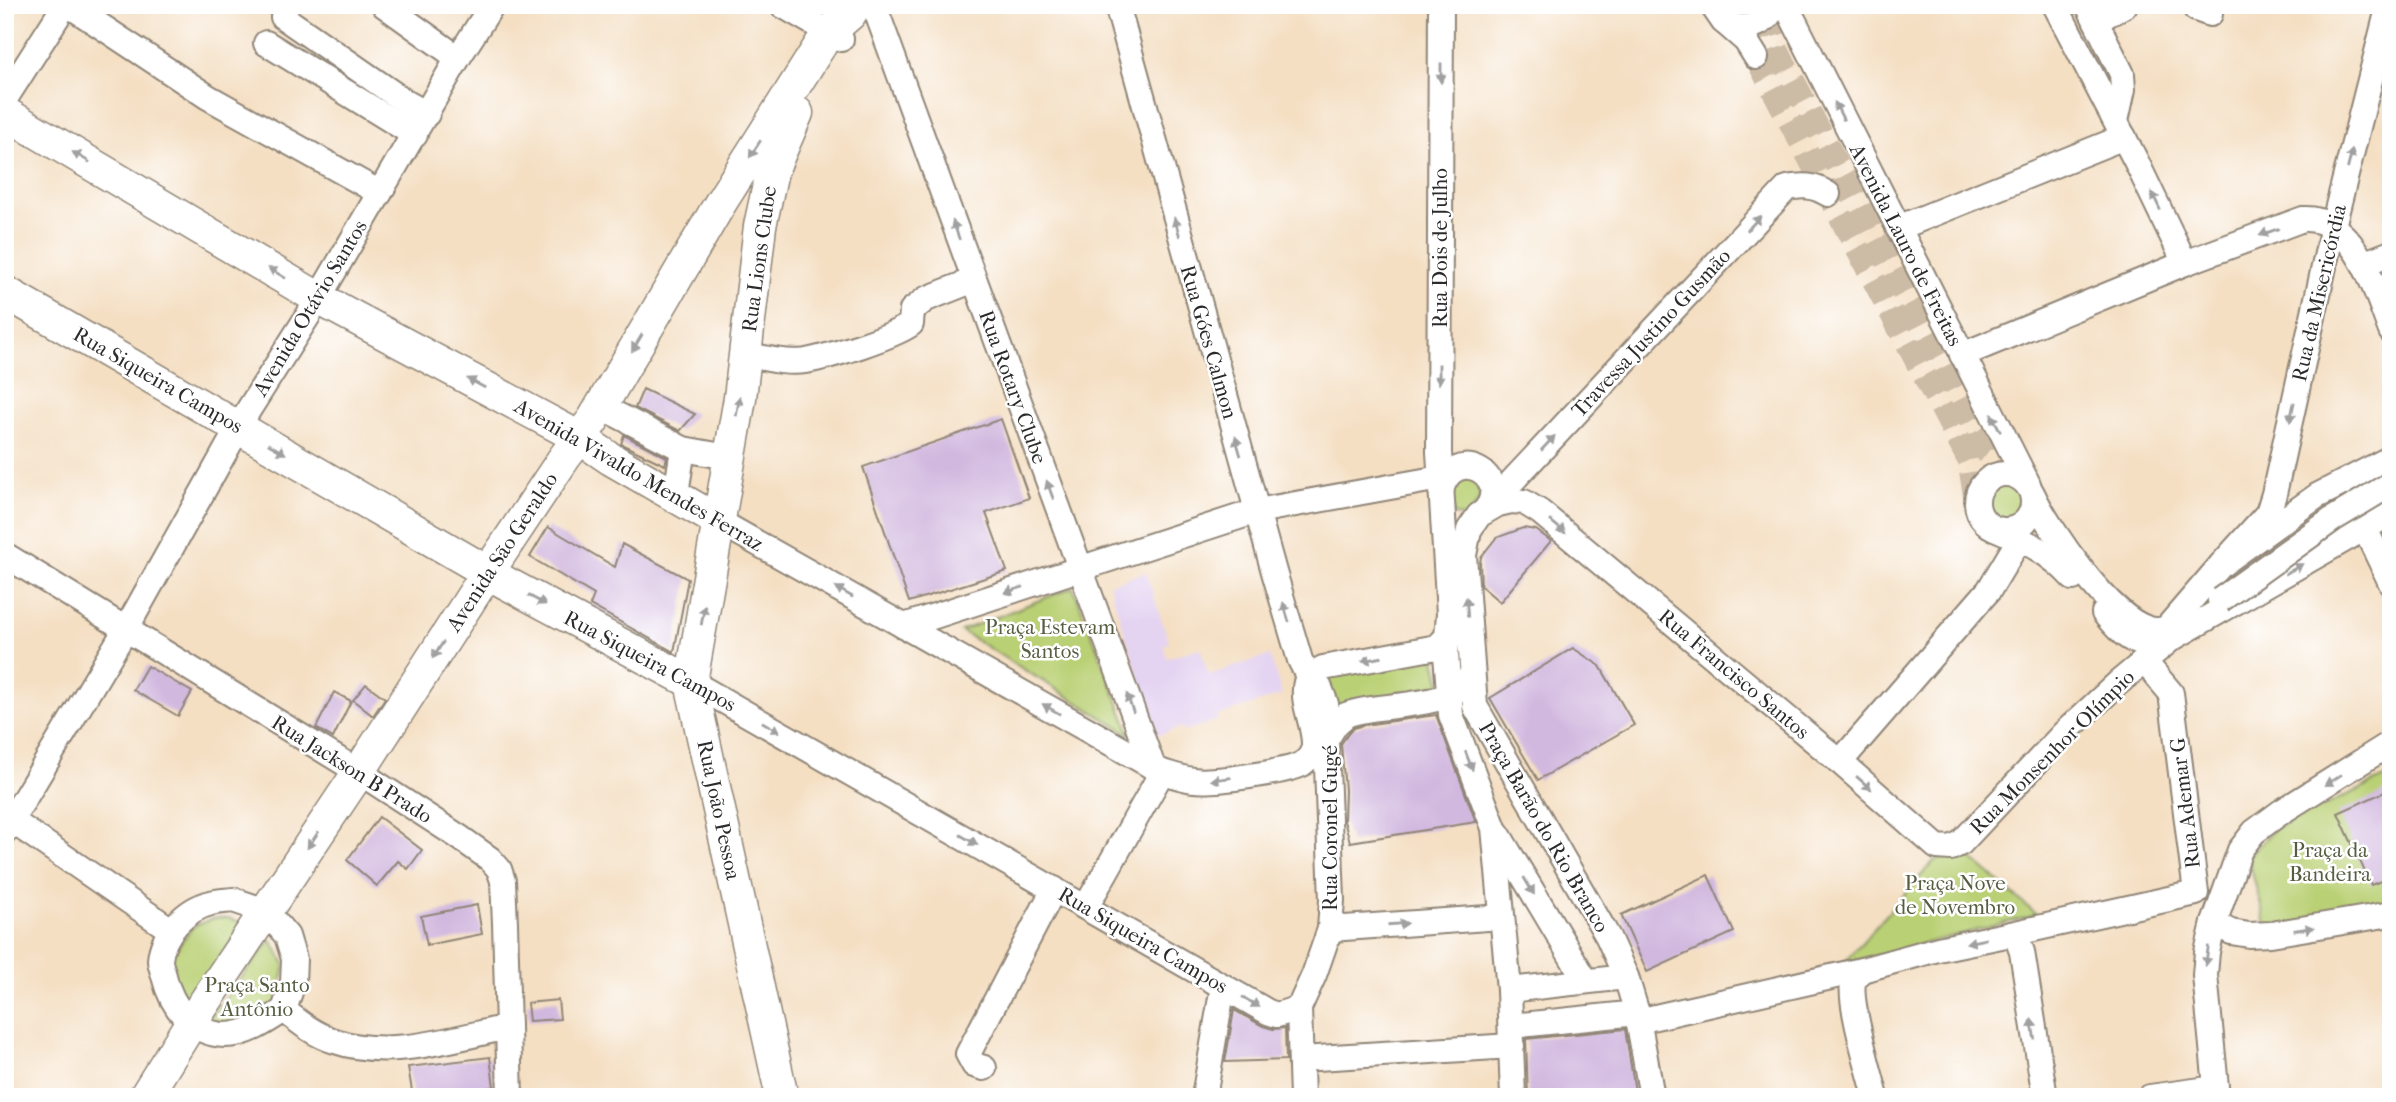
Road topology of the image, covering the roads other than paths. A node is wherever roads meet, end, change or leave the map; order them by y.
1 (67, 5) edge
2 (384, 5) edge
3 (782, 5) edge
4 (1117, 5) edge
5 (1441, 5) edge
6 (1775, 5) edge
7 (1786, 5) edge
8 (2054, 5) edge
9 (2125, 5) edge
10 (2389, 5) edge
11 (491, 6) edge
12 (1718, 13) edge
13 (2092, 13) edge
14 (283, 17) dead end
15 (850, 19) edge
16 (266, 43) dead end
17 (1756, 57) tunnel mouth
18 (458, 58) junction
19 (5, 99) edge
20 (5, 113) edge
21 (421, 125) junction
22 (2120, 129) junction
23 (380, 193) junction
24 (1828, 194) dead end
25 (721, 202) junction
26 (760, 226) junction
27 (2333, 226) junction
28 (1898, 228) junction
29 (2391, 253) edge
30 (2185, 263) junction
31 (2365, 263) junction
32 (974, 279) junction
33 (5, 292) edge
34 (318, 298) junction
35 (2391, 331) edge
36 (745, 354) junction
37 (1962, 355) junction
38 (600, 405) junction
39 (239, 427) junction
40 (580, 438) junction
41 (684, 449) junction
42 (729, 457) junction
43 (2391, 457) edge
44 (2342, 482) junction
45 (2391, 484) edge
46 (1441, 489) junction
47 (2031, 489) junction
48 (681, 499) junction
49 (1487, 510) junction
50 (1257, 512) junction
51 (2391, 513) edge
52 (720, 522) junction
53 (1997, 529) junction
54 (2365, 529) junction
55 (2013, 550) dead end
56 (5, 555) edge
57 (2221, 565) junction
58 (1079, 569) junction
59 (488, 572) junction
60 (2391, 583) edge
61 (904, 626) junction
62 (126, 629) junction
63 (2160, 632) junction
64 (1443, 640) junction
65 (2144, 661) junction
66 (1471, 675) junction
67 (1308, 676) junction
68 (691, 682) junction
69 (1449, 696) junction
70 (1331, 732) junction
71 (2391, 743) edge
72 (1840, 762) junction
73 (1291, 767) junction
74 (1158, 770) junction
75 (359, 772) junction
76 (1328, 788) junction
77 (7, 823) edge
78 (1494, 828) junction
79 (1965, 838) joint
80 (1054, 889) junction
81 (1086, 907) junction
82 (266, 911) junction
83 (2391, 914) edge
84 (1503, 923) junction
85 (2214, 923) junction
86 (1330, 929) junction
87 (171, 930) junction
88 (2011, 934) junction
89 (1862, 970) junction
90 (1626, 977) junction
91 (1586, 981) junction
92 (1223, 986) junction
93 (1538, 987) junction
94 (1509, 990) junction
95 (1299, 1008) junction
96 (284, 1010) junction
97 (1637, 1017) junction
98 (191, 1023) junction
99 (508, 1027) junction
100 (1511, 1036) junction
101 (1301, 1059) junction
102 (984, 1068) dead end
103 (2217, 1092) edge
104 (145, 1097) edge
105 (510, 1097) edge
106 (782, 1097) edge
107 (1204, 1097) edge
108 (1302, 1097) edge
109 (1513, 1097) edge
110 (1652, 1097) edge
111 (1877, 1097) edge
112 (2045, 1097) edge
113 (2150, 1097) edge

1 - 19 street
1 - 23 street
2 - 18 street
3 - 15 street
50 -> 4 street, Rua Góes Calmon
5 -> 46 street, Rua Dois de Julho
6 - 12 street
28 -> 7 street, Avenida Lauro de Freitas
8 - 22 street
9 - 13 street
27 -> 10 street, Rua da Misericórdia
11 - 18 street, Avenida Otávio Santos
12 - 17 street
13 - 22 street
14 - 21 street
15 -> 25 main road, Avenida São Geraldo
15 - 26 main road, Rua Lions Clube
32 -> 15 street, Rua Rotary Clube
16 - 21 street
18 - 21 street, Avenida Otávio Santos
34 -> 20 main road, Avenida Vivaldo Mendes Ferraz
21 - 23 street, Avenida Otávio Santos
22 - 28 street
30 -> 22 street
23 - 34 street, Avenida Otávio Santos
49 -> 24 street, Travessa Justino Gusmão
25 - 26 main road
25 -> 38 main road, Avenida São Geraldo
26 - 36 main road, Rua Lions Clube
27 -> 30 street
27 - 31 street
27 -> 57 street, Rua da Misericórdia
28 - 37 street, Avenida Lauro de Freitas
29 - 31 street
30 - 37 street
31 - 35 street
32 - 36 street
58 -> 32 street, Rua Rotary Clube
33 - 39 main road, Rua Siqueira Campos
34 - 39 street, Avenida Otávio Santos
40 -> 34 main road, Avenida Vivaldo Mendes Ferraz
42 -> 36 main road, Rua Lions Clube
47 -> 37 street, Avenida Lauro de Freitas
38 - 40 main road, Avenida São Geraldo
38 - 41 street
39 -> 59 main road, Rua Siqueira Campos
39 - 62 street, Avenida Otávio Santos
40 - 48 main road, Avenida Vivaldo Mendes Ferraz
40 - 59 main road, Avenida São Geraldo
41 - 42 street
41 - 48 street
42 - 52 main road, Rua Lions Clube
43 - 44 street
44 - 54 street
44 - 57 street
45 - 63 street, bridge
46 - 49 street
46 - 49 street
46 - 50 street
46 - 64 street, Rua Dois de Julho
47 - 53 street
47 - 53 street
47 - 63 street, Avenida Lauro de Freitas
48 - 52 main road, Avenida Vivaldo Mendes Ferraz
66 -> 49 street, Praça Barão do Rio Branco
49 -> 72 street, Rua Francisco Santos
50 - 58 street
67 -> 50 street, Rua Góes Calmon
51 - 54 street
61 -> 52 street, Avenida Vivaldo Mendes Ferraz
68 -> 52 main road, Rua João Pessoa
53 - 63 street
54 - 60 street
63 -> 54 street
55 - 72 street
56 - 62 street, Rua Jackson B Prado
57 - 63 street
58 -> 61 street
74 -> 58 street, Rua Rotary Clube
59 -> 68 main road, Rua Siqueira Campos
59 -> 75 main road, Avenida São Geraldo
74 -> 61 street, Avenida Vivaldo Mendes Ferraz
62 - 75 street, Rua Jackson B Prado
62 - 77 street, Avenida Otávio Santos
63 - 65 street, Rua Monsenhor Olímpio
64 -> 67 street
64 - 69 street, Praça Barão do Rio Branco
65 - 79 street, Rua Monsenhor Olímpio
65 - 88 street, Rua Ademar G
66 - 69 street
66 - 90 street, Praça Barão do Rio Branco
67 - 70 street, Rua Coronel Gugé
67 - 73 street
68 -> 80 street, Rua Siqueira Campos
68 - 106 main road, Rua João Pessoa
69 - 70 street
69 -> 78 street, Praça Barão do Rio Branco
70 - 76 street, Rua Coronel Gugé
71 -> 85 street
72 -> 79 street, Rua Francisco Santos
73 -> 74 street, Avenida Vivaldo Mendes Ferraz
73 - 76 street
74 - 81 street
75 -> 82 main road, Avenida São Geraldo
75 - 99 street, Rua Jackson B Prado
76 - 86 street, Rua Coronel Gugé
77 - 87 street
78 - 84 street, Praça Barão do Rio Branco
78 -> 91 street, Praça Barão do Rio Branco
80 - 81 street, Rua Siqueira Campos
80 - 102 street
81 - 92 street, Rua Siqueira Campos
82 - 87 street
82 - 96 street
82 - 98 main road, Avenida São Geraldo
85 -> 83 street
86 -> 84 street
84 - 93 street, Praça Barão do Rio Branco
84 - 94 street, Praça Barão do Rio Branco
85 -> 103 street
86 - 95 street, Rua Coronel Gugé
87 - 98 street
88 -> 89 street
112 -> 88 street
89 - 97 street
89 - 111 street
90 - 91 street
90 - 97 street, Praça Barão do Rio Branco
91 - 93 street
92 -> 95 street, Rua Siqueira Campos
92 - 107 street
93 - 94 street
94 - 100 street, Praça Barão do Rio Branco
95 - 101 street, Rua Coronel Gugé
96 - 98 street
96 - 99 street
97 - 100 street
97 - 110 street, Praça Barão do Rio Branco
98 - 104 main road, Avenida São Geraldo
99 - 105 street, Rua Jackson B Prado
100 - 101 street
100 - 109 street, Praça Barão do Rio Branco
101 - 108 street, Rua Coronel Gugé
103 - 113 street

